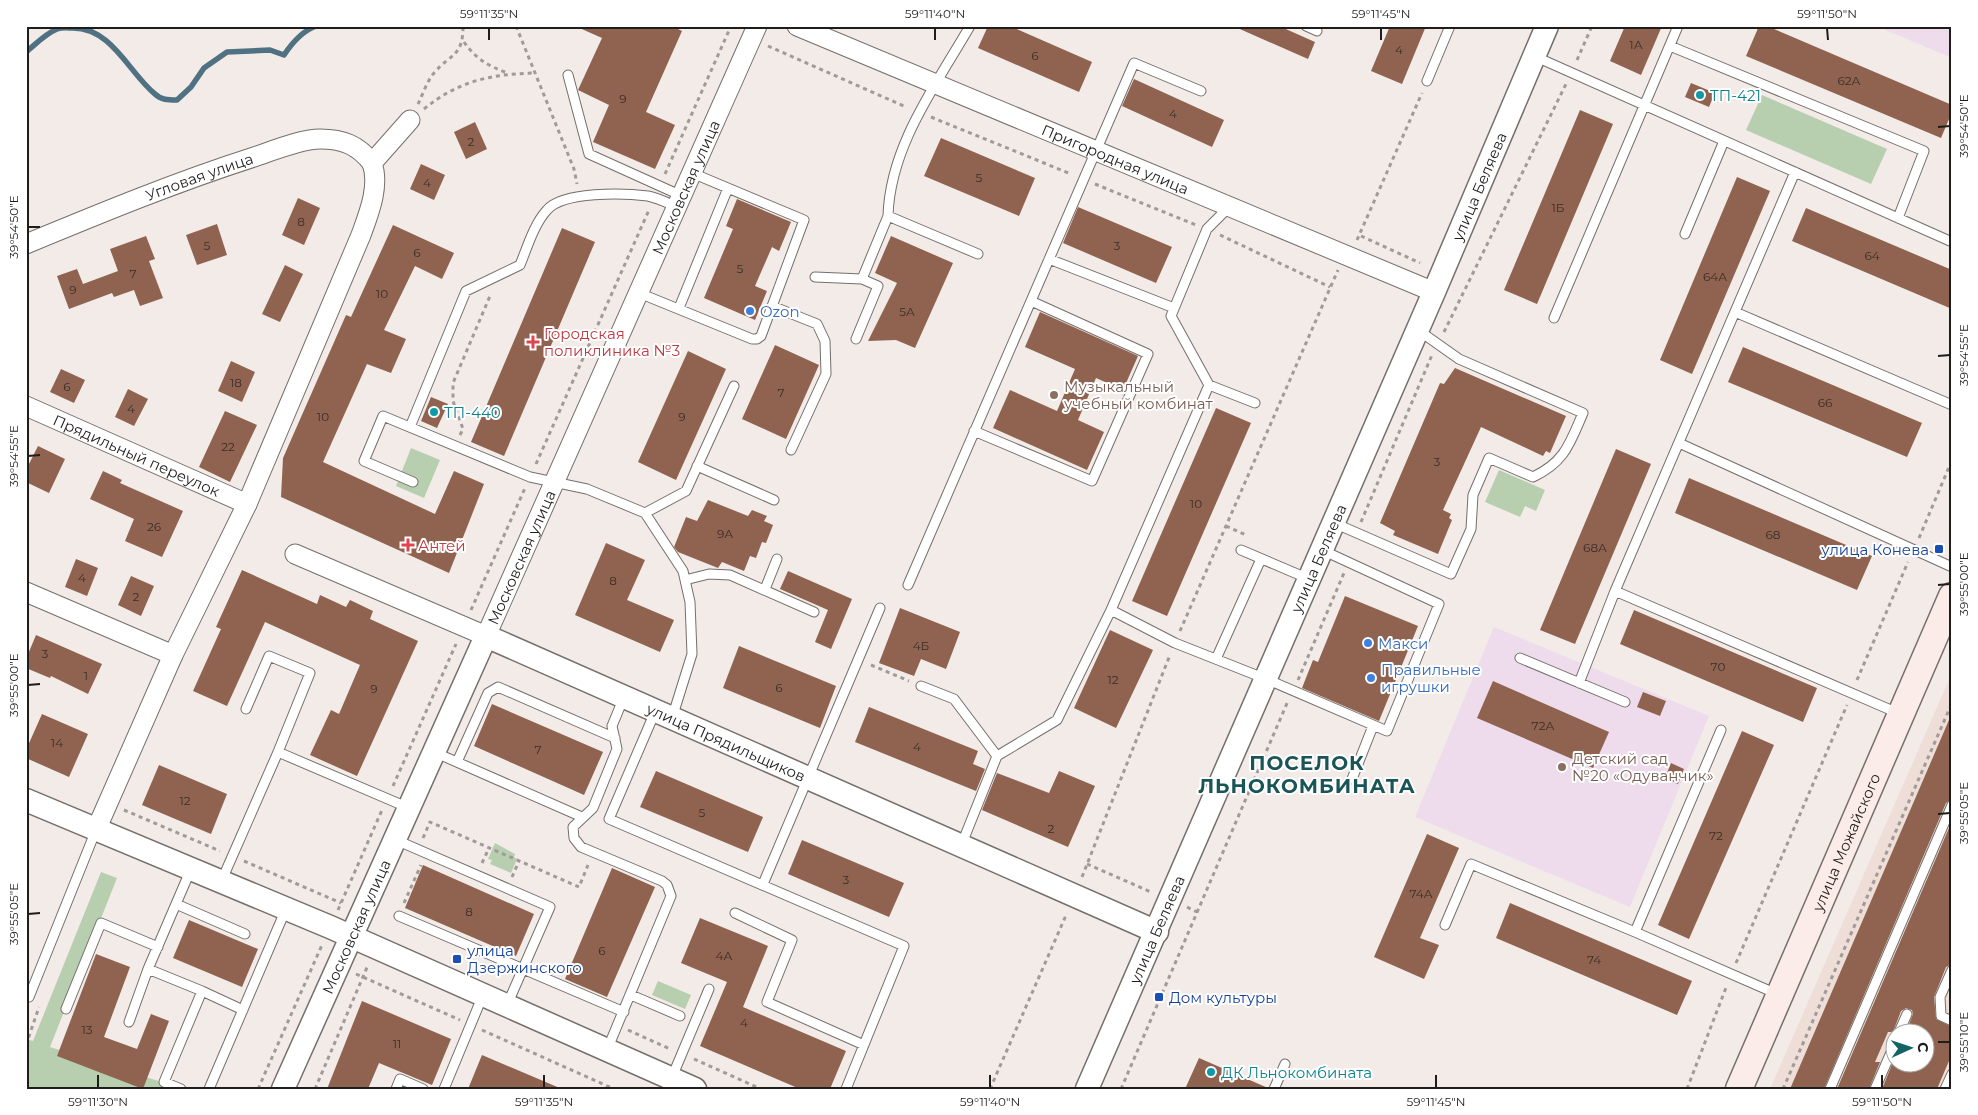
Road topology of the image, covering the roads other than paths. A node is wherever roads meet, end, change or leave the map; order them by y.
1 (970, 26) edge
2 (1306, 26) edge
3 (1450, 26) edge
4 (1546, 26) edge
5 (1678, 26) edge
6 (808, 28) edge
7 (1317, 31) dead end
8 (754, 32) edge
9 (1670, 46) junction
10 (1534, 56) junction
11 (568, 75) dead end
12 (1427, 81) road end
13 (936, 84) junction
14 (1201, 91) dead end
15 (1644, 105) junction
16 (410, 120) road end
17 (1724, 141) junction
18 (1095, 150) junction
19 (372, 163) junction
20 (1795, 172) junction
21 (692, 173) junction
22 (728, 188) junction
23 (679, 202) junction
24 (1229, 207) junction
25 (888, 216) junction
26 (1898, 218) junction
27 (1685, 234) dead end
28 (1952, 242) edge
29 (26, 244) edge
30 (978, 254) dead end
31 (1049, 259) junction
32 (815, 278) dead end
33 (862, 279) junction
34 (639, 292) junction
35 (1434, 292) junction
36 (1031, 301) junction
37 (772, 306) junction
38 (679, 308) junction
39 (1174, 308) junction
40 (1735, 312) junction
41 (1554, 318) dead end
42 (1418, 330) junction
43 (856, 339) dead end
44 (1209, 385) junction
45 (734, 386) dead end
46 (1255, 403) dead end
47 (1952, 405) edge
48 (26, 406) edge
49 (410, 428) junction
50 (974, 431) junction
51 (1679, 443) junction
52 (791, 450) dead end
53 (698, 466) junction
54 (555, 481) junction
55 (413, 482) dead end
56 (774, 500) dead end
57 (247, 504) junction
58 (645, 514) junction
59 (1334, 522) junction
60 (1241, 550) dead end
61 (1322, 550) junction
62 (296, 554) dead end
63 (778, 559) dead end
64 (1262, 559) junction
65 (1952, 567) edge
66 (685, 580) junction
67 (1310, 580) junction
68 (908, 585) dead end
69 (765, 589) junction
70 (1616, 591) junction
71 (26, 592) edge
72 (1952, 596) edge
73 (880, 608) dead end
74 (1111, 610) junction
75 (814, 612) dead end
76 (486, 636) junction
77 (173, 655) junction
78 (1520, 658) dead end
79 (1216, 659) junction
80 (1266, 679) junction
81 (1579, 683) junction
82 (921, 686) road end
83 (624, 697) junction
84 (1626, 702) dead end
85 (246, 709) dead end
86 (1900, 714) junction
87 (664, 715) junction
88 (1373, 726) junction
89 (1721, 730) dead end
90 (615, 738) junction
91 (278, 752) junction
92 (434, 752) junction
93 (996, 756) junction
94 (457, 762) junction
95 (809, 779) junction
96 (1352, 779) dead end
97 (26, 800) edge
98 (1952, 805) edge
99 (409, 808) junction
100 (582, 817) junction
101 (96, 830) junction
102 (395, 840) junction
103 (961, 846) junction
104 (191, 869) junction
105 (221, 882) junction
106 (763, 884) junction
107 (176, 904) junction
108 (286, 909) junction
109 (735, 913) dead end
110 (399, 916) road end
111 (1446, 926) dead end
112 (1157, 932) junction
113 (1635, 932) junction
114 (245, 934) dead end
115 (351, 936) junction
116 (158, 947) junction
117 (148, 969) junction
118 (523, 969) junction
119 (1952, 970) edge
120 (710, 989) dead end
121 (202, 991) junction
122 (483, 994) junction
123 (631, 995) junction
124 (1779, 995) junction
125 (29, 997) dead end
126 (507, 1005) junction
127 (66, 1009) dead end
128 (243, 1010) junction
129 (624, 1012) junction
130 (1907, 1014) dead end
131 (680, 1016) dead end
132 (1952, 1021) edge
133 (129, 1022) dead end
134 (1903, 1022) edge
135 (864, 1045) junction
136 (607, 1050) junction
137 (1886, 1062) edge
138 (1285, 1064) dead end
139 (1952, 1074) edge
140 (669, 1083) edge
141 (181, 1089) edge
142 (209, 1089) edge
143 (282, 1089) edge
144 (396, 1089) edge
145 (423, 1089) edge
146 (444, 1089) edge
147 (695, 1089) edge
148 (846, 1089) edge
149 (1087, 1089) edge
150 (1274, 1089) edge
151 (1739, 1089) edge
152 (1830, 1089) edge
153 (1874, 1089) edge
154 (1945, 1089) edge

1 - 13 lane
2 - 7 lane
3 - 12 lane
4 - 10 street, улица Беляева
5 - 9 lane
6 - 13 street, Пригородная улица
8 - 21 street, Московская улица
9 - 15 lane
9 - 26 lane
10 - 15 lane
10 - 35 street, улица Беляева
11 - 23 lane
13 - 18 street, Пригородная улица
13 - 25 lane
14 - 18 lane
15 - 17 lane
15 - 41 lane
16 - 19 street
17 - 20 lane
17 - 27 lane
18 - 24 street, Пригородная улица
18 - 31 lane
19 - 29 street, Угловая улица
19 - 57 street
20 - 26 lane
20 - 40 lane
21 - 22 lane
21 - 23 street, Московская улица
22 - 37 lane
22 - 38 lane
23 - 34 street, Московская улица
23 - 49 lane
24 - 35 street, Пригородная улица
24 - 39 lane
25 - 30 lane
25 - 33 lane
26 - 28 lane
31 - 36 lane
31 - 39 lane
32 - 33 lane
33 - 43 lane
34 - 38 lane
34 - 54 street, Московская улица
35 - 42 street, улица Беляева
36 - 50 lane
36 - 50 lane
37 - 38 lane
37 - 52 lane
39 - 44 lane
40 - 47 lane
40 - 51 lane
42 - 59 street, улица Беляева
42 - 59 lane
44 - 46 lane
44 - 74 lane
45 - 53 lane
48 - 57 street, Прядильный переулок
49 - 54 lane
49 - 55 lane
50 - 68 lane
51 - 65 lane
51 - 70 lane
53 - 56 lane
53 - 58 lane
54 - 58 lane
54 - 76 street, Московская улица
57 - 77 street
58 - 66 lane
59 - 61 street, улица Беляева
60 - 64 lane
61 - 67 street, улица Беляева
61 - 88 lane
62 - 76 street, улица Прядильщиков
63 - 69 lane
64 - 67 lane
64 - 79 lane
66 - 69 lane
66 - 87 lane
67 - 80 street, улица Беляева
69 - 75 lane
70 - 81 lane
70 - 86 lane
71 - 77 street
72 - 86 main road, улица Можайского
73 - 95 lane
74 - 79 lane
74 - 93 lane
76 - 83 street, улица Прядильщиков
76 - 92 street, Московская улица
77 - 101 street
78 - 81 lane
79 - 80 lane
80 - 88 lane
80 - 112 street, улица Беляева
81 - 84 lane
82 - 93 lane
83 - 87 street, улица Прядильщиков
83 - 90 lane
85 - 91 lane
86 - 124 main road, улица Можайского
87 - 95 street, улица Прядильщиков
87 - 106 lane
88 - 96 lane
89 - 113 lane
90 - 94 lane
90 - 100 lane
91 - 99 lane
91 - 105 lane
92 - 94 lane
92 - 99 street, Московская улица
93 - 103 lane
94 - 100 lane
95 - 103 street, улица Прядильщиков
95 - 106 lane
97 - 101 street
98 - 152 lane
99 - 102 street, Московская улица
100 - 123 lane
101 - 104 street
101 - 125 lane
102 - 115 street, Московская улица
102 - 118 lane
103 - 112 street, улица Прядильщиков
104 - 105 street
104 - 107 lane
105 - 108 street
106 - 135 lane
107 - 114 lane
107 - 116 lane
108 - 115 street
108 - 128 lane
109 - 135 lane
110 - 118 lane
111 - 113 lane
112 - 149 street, улица Беляева
113 - 124 lane
115 - 122 street
115 - 143 street, Московская улица
116 - 117 lane
116 - 127 lane
117 - 121 lane
117 - 133 lane
118 - 126 lane
118 - 129 lane
119 - 132 lane
120 - 140 lane
121 - 128 lane
121 - 141 lane
122 - 126 street
122 - 146 lane
123 - 129 lane
123 - 131 lane
124 - 151 main road, улица Можайского
126 - 136 street
128 - 142 lane
129 - 136 lane
130 - 134 lane
135 - 148 lane
136 - 140 street
137 - 153 lane
138 - 150 lane
139 - 154 lane
140 - 147 street
144 - 145 lane

